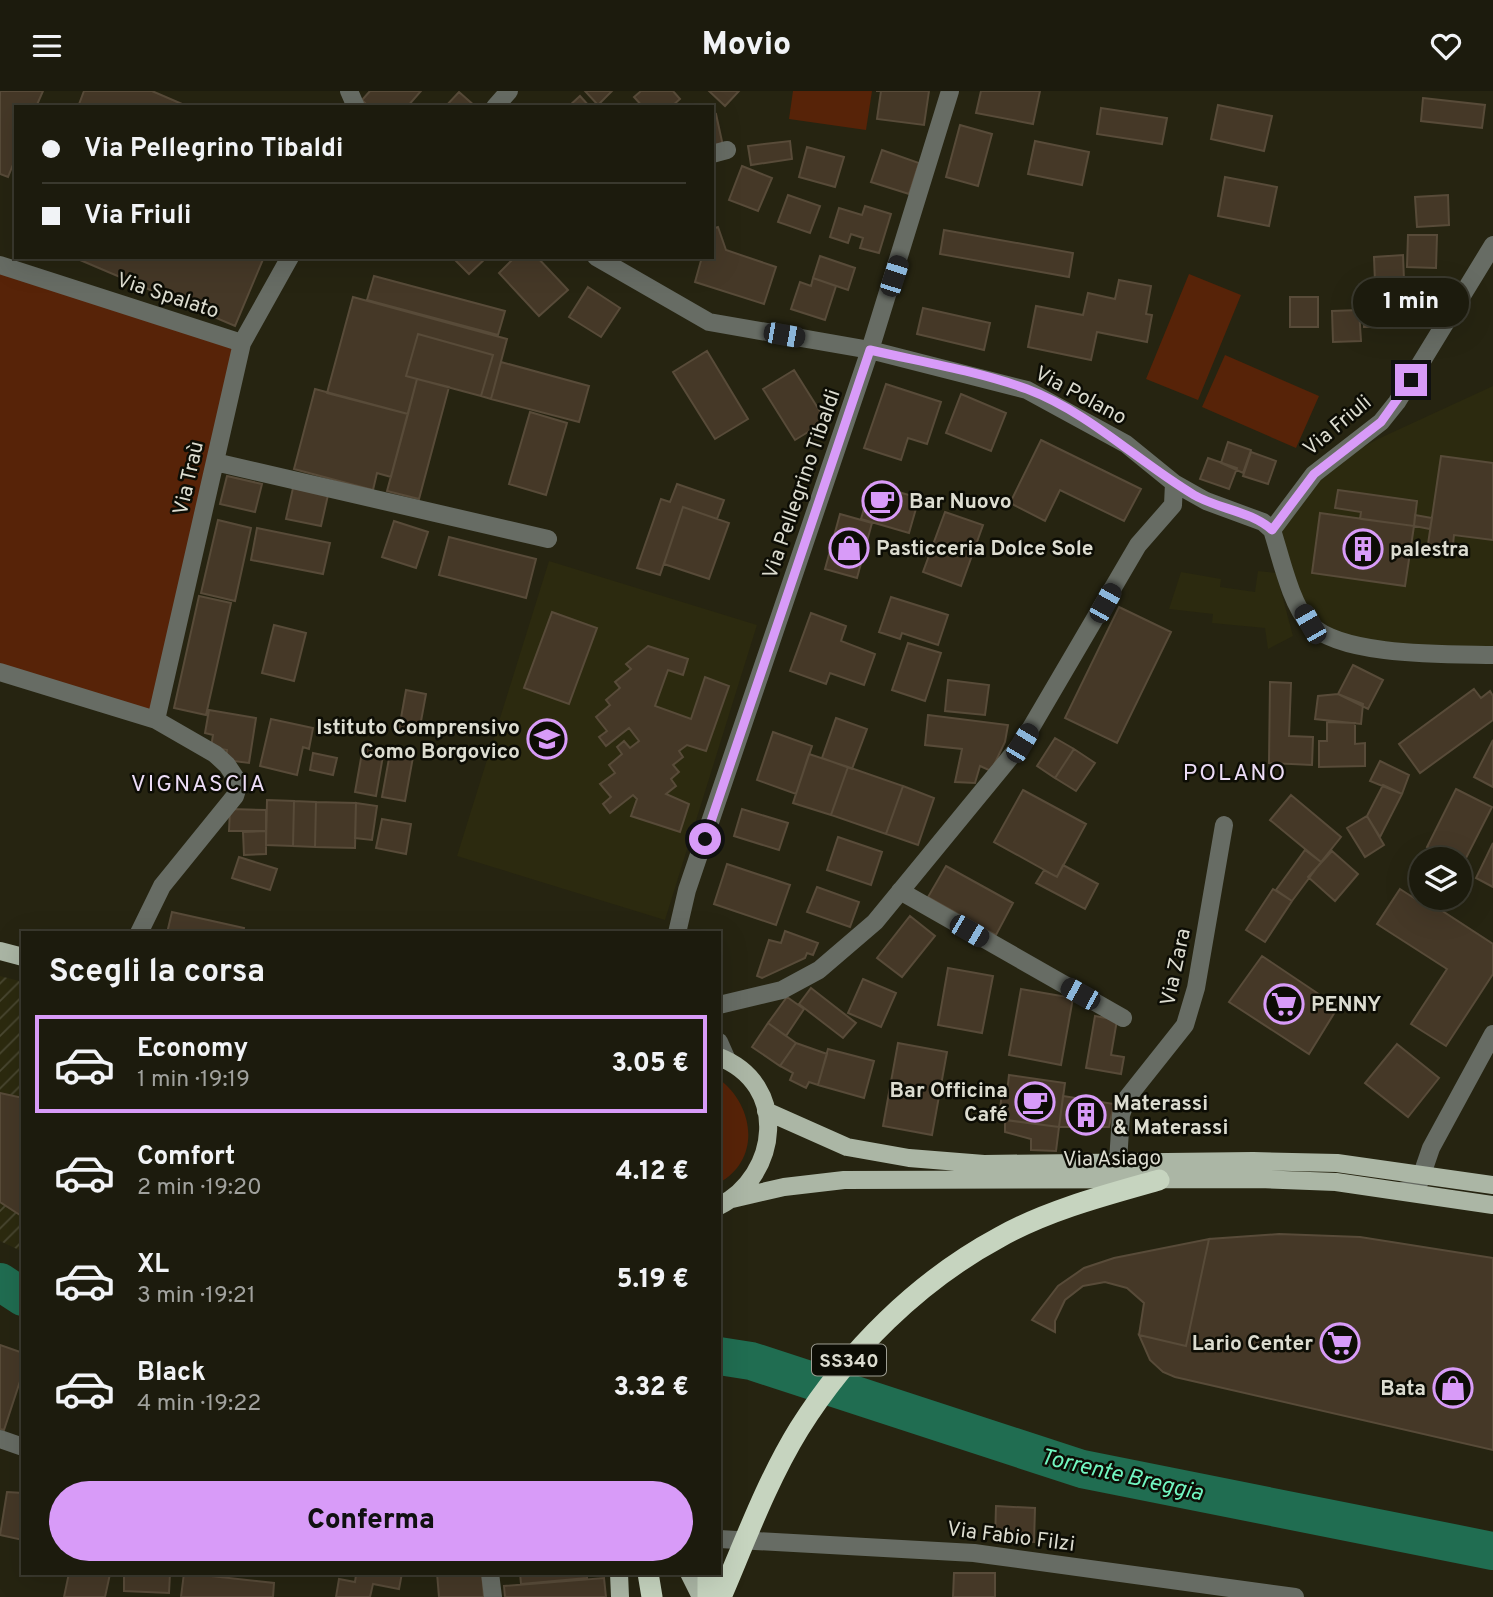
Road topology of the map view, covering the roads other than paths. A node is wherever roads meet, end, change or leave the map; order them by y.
1 (509, 91) edge
2 (950, 91) edge
3 (497, 105) edge
4 (1493, 245) edge
5 (289, 259) edge
6 (599, 259) edge
7 (0, 265) edge
8 (242, 343) junction
9 (870, 350) junction
10 (215, 462) junction
11 (1174, 483) junction
12 (1272, 530) junction
13 (548, 539) dead end
14 (1493, 655) edge
15 (0, 672) edge
16 (156, 720) junction
17 (1224, 825) dead end
18 (687, 890) junction
19 (900, 891) junction
20 (140, 931) edge
21 (677, 931) edge
22 (688, 931) edge
23 (0, 951) edge
24 (21, 956) edge
25 (721, 1005) edge
26 (1123, 1018) dead end
27 (1493, 1034) edge
28 (723, 1058) edge
29 (766, 1111) junction
30 (1116, 1172) junction
31 (1424, 1173) junction
32 (1159, 1179) junction
33 (1493, 1185) edge
34 (1400, 1191) junction
35 (726, 1202) edge
36 (1493, 1205) edge
37 (0, 1440) edge
38 (21, 1446) edge
39 (721, 1539) edge
40 (490, 1575) edge
41 (619, 1575) edge
42 (648, 1575) edge
43 (690, 1575) edge
44 (708, 1575) edge
45 (493, 1597) edge
46 (620, 1597) edge
47 (652, 1597) edge
48 (701, 1597) edge
49 (708, 1597) edge
50 (721, 1597) edge
51 (1295, 1597) edge

1 - 3 street
2 - 9 street, Via Pellegrino Tibaldi
4 - 12 street, Via Friuli
5 - 8 street, Via Traù
6 - 9 street, Via Polano
7 - 8 street, Via Spalato
8 - 10 street, Via Traù
9 - 11 street, Via Polano
9 - 18 street, Via Pellegrino Tibaldi
10 - 13 street
10 - 16 street, Via Traù
11 - 12 street
11 - 19 street
12 - 14 street
15 - 16 street
16 - 20 street
17 - 30 street, Via Zara
18 - 21 street, Via Pellegrino Tibaldi
18 - 22 street, Via Pellegrino Tibaldi
19 - 25 street
19 - 26 street
23 - 24 main road
27 - 31 street
28 - 29 main road
29 - 30 main road, Via Asiago
29 - 35 main road
30 - 31 main road, Via Asiago
30 - 32 main road, Via Asiago
30 - 35 main road, Via Asiago
31 - 33 main road, Via Asiago
31 - 34 street
32 - 34 main road, Via Asiago
32 - 50 highway, SS340
34 - 36 main road, Via Asiago
37 - 38 street
39 - 51 street, Via Fabio Filzi
40 - 45 street
41 - 46 main road
42 - 47 highway
43 - 48 main road
44 - 49 highway

